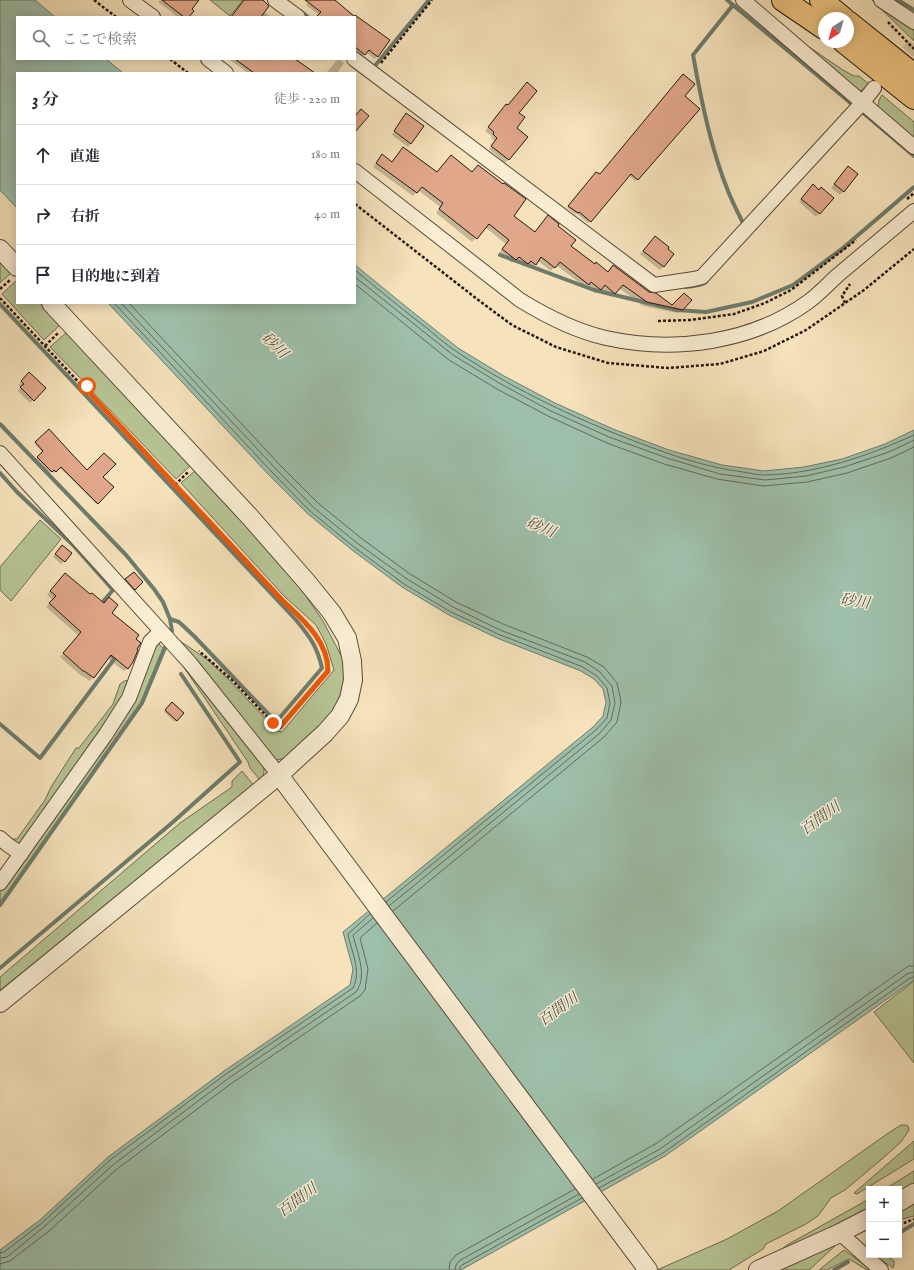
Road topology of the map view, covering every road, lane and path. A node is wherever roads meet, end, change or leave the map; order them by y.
1 (94, 0) edge
2 (130, 0) edge
3 (275, 0) edge
4 (432, 0) edge
5 (743, 0) edge
6 (783, 0) edge
7 (792, 0) edge
8 (821, 0) edge
9 (881, 0) edge
10 (836, 12) edge
11 (115, 16) edge
12 (151, 16) edge
13 (297, 16) edge
14 (883, 17) dead end
15 (818, 22) edge
16 (914, 22) edge
17 (818, 23) edge
18 (854, 27) edge
19 (851, 48) edge
20 (914, 49) edge
21 (171, 60) edge
22 (209, 60) edge
23 (355, 60) edge
24 (378, 67) dead end
25 (187, 72) edge
26 (225, 72) edge
27 (914, 74) edge
28 (874, 88) dead end
29 (914, 98) edge
30 (863, 102) junction
31 (914, 147) edge
32 (356, 172) edge
33 (914, 192) edge
34 (902, 202) dead end
35 (356, 205) edge
36 (914, 211) edge
37 (861, 236) dead end
38 (0, 249) edge
39 (13, 274) edge
40 (0, 289) edge
41 (0, 298) edge
42 (477, 299) dead end
43 (52, 304) edge
44 (658, 321) dead end
45 (56, 335) dead end
46 (45, 346) junction
47 (93, 382) dead end
48 (85, 388) junction
49 (0, 453) edge
50 (187, 473) dead end
51 (175, 485) junction
52 (165, 636) junction
53 (194, 647) dead end
54 (278, 774) junction
55 (0, 838) edge
56 (21, 854) junction
57 (0, 883) edge
58 (0, 1003) edge
59 (914, 1193) edge
60 (902, 1200) edge
61 (914, 1219) edge
62 (866, 1220) edge
63 (902, 1224) edge
64 (840, 1233) junction
65 (648, 1270) edge
66 (758, 1270) edge
67 (881, 1270) edge

1 - 11 path
2 - 12 street
3 - 13 street
4 - 24 path
5 - 30 street
6 - 17 highway
7 - 15 highway
8 - 10 highway
9 - 16 street
14 - 20 path
18 - 27 highway
19 - 29 highway
21 - 25 path
22 - 26 street
23 - 30 street
28 - 30 street
30 - 31 street
32 - 36 street
33 - 34 path
35 - 42 path
37 - 44 path
38 - 39 street
39 - 40 path
41 - 46 path
43 - 54 street
45 - 46 path
46 - 48 path
47 - 48 path
48 - 51 path
49 - 52 street
50 - 51 path
51 - 53 path
52 - 54 street
52 - 56 street
54 - 58 street
54 - 65 street
55 - 56 street
56 - 57 street
59 - 60 street
61 - 63 path
62 - 64 street
64 - 66 street
64 - 67 street

